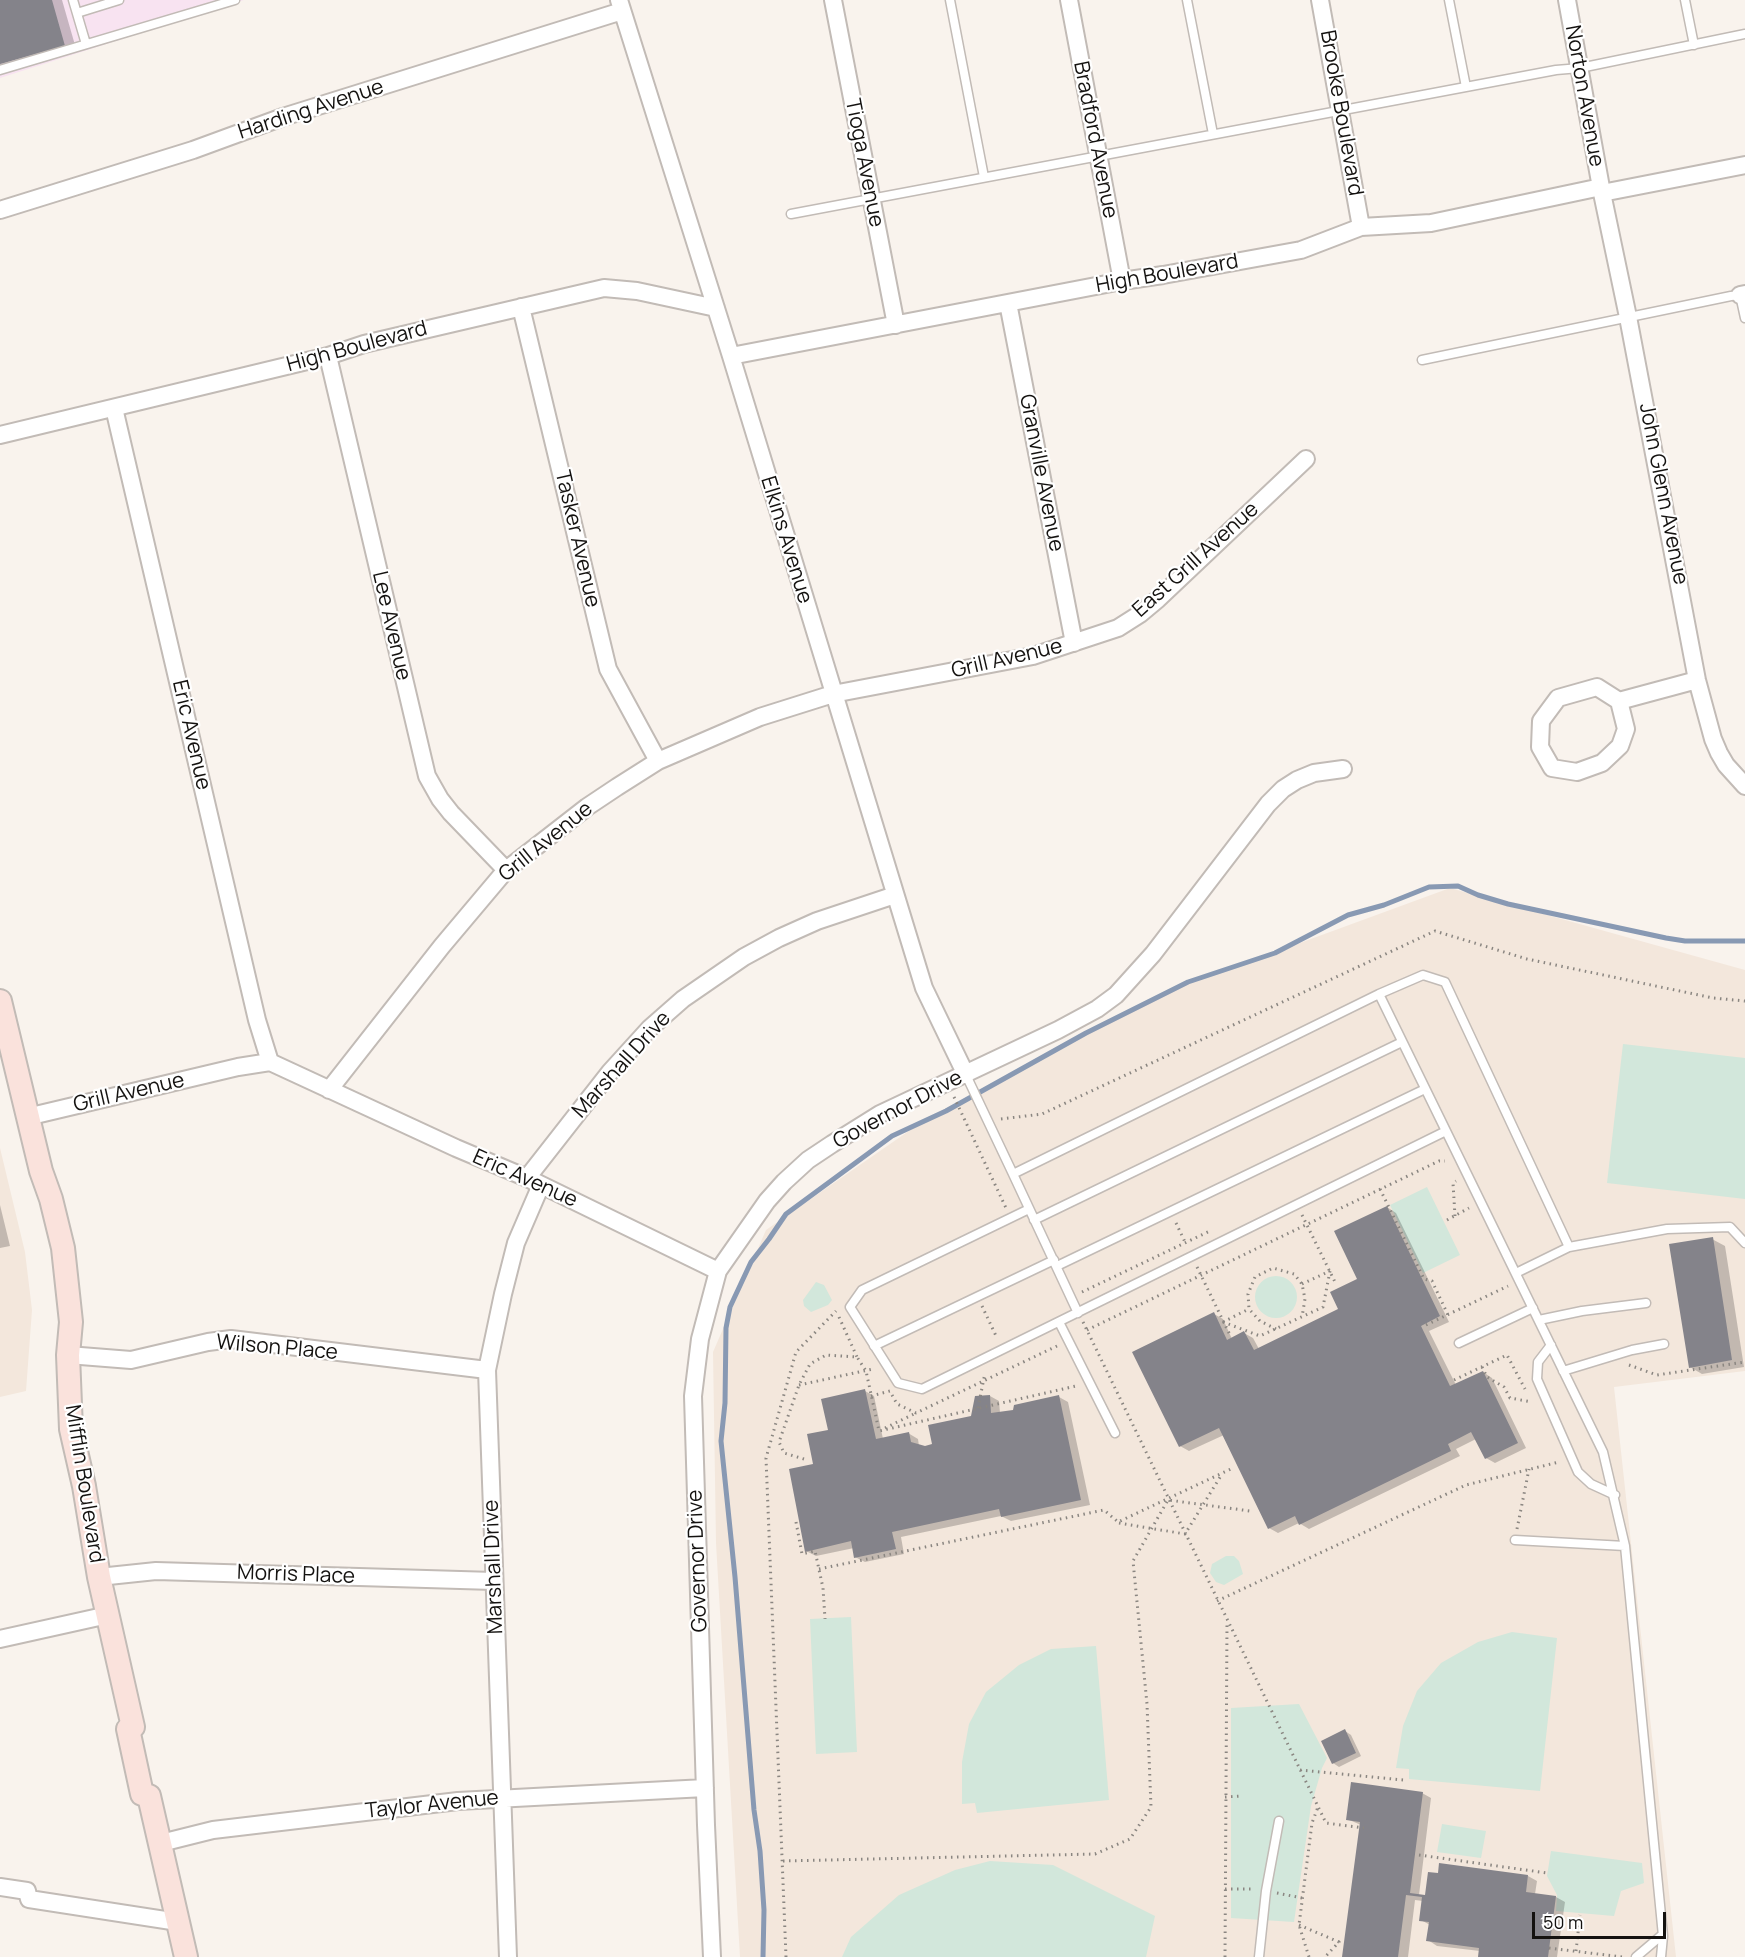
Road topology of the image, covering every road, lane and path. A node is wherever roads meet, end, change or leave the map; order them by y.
1 (73, 0) edge
2 (119, 0) edge
3 (235, 0) edge
4 (833, 0) edge
5 (950, 0) edge
6 (1069, 0) edge
7 (1187, 0) edge
8 (1320, 0) edge
9 (1449, 0) edge
10 (1567, 0) edge
11 (1685, 0) edge
12 (620, 5) edge
13 (77, 13) junction
14 (1745, 34) edge
15 (86, 44) junction
16 (1694, 45) junction
17 (1580, 68) junction
18 (0, 70) edge
19 (1466, 87) junction
20 (1340, 111) junction
21 (1213, 134) junction
22 (1099, 156) junction
23 (1745, 165) edge
24 (984, 177) junction
25 (1601, 190) junction
26 (871, 199) junction
27 (0, 210) edge
28 (792, 214) dead end
29 (1361, 227) junction
30 (1122, 281) junction
31 (1743, 294) edge
32 (1008, 303) junction
33 (521, 307) junction
34 (716, 308) junction
35 (1628, 317) junction
36 (1745, 318) edge
37 (896, 325) junction
38 (328, 356) junction
39 (731, 356) junction
40 (1422, 360) dead end
41 (114, 408) junction
42 (0, 435) edge
43 (1306, 459) dead end
44 (1074, 644) junction
45 (1697, 680) junction
46 (833, 694) junction
47 (1619, 701) junction
48 (658, 761) junction
49 (1342, 769) dead end
50 (1745, 786) edge
51 (506, 870) junction
52 (895, 895) junction
53 (1379, 994) junction
54 (0, 1002) edge
55 (1402, 1042) junction
56 (270, 1062) junction
57 (966, 1075) junction
58 (947, 1084) junction
59 (1425, 1089) junction
60 (329, 1090) junction
61 (27, 1117) junction
62 (1446, 1131) junction
63 (1450, 1161) dead end
64 (1013, 1174) junction
65 (1459, 1179) dead end
66 (534, 1181) junction
67 (1380, 1189) junction
68 (1297, 1204) junction
69 (1472, 1206) dead end
70 (1029, 1209) junction
71 (996, 1212) dead end
72 (1170, 1212) junction
73 (1455, 1216) junction
74 (1034, 1220) junction
75 (1447, 1220) dead end
76 (1307, 1224) junction
77 (1745, 1243) edge
78 (1569, 1247) junction
79 (1192, 1257) junction
80 (1055, 1263) junction
81 (718, 1271) junction
82 (1330, 1271) junction
83 (1516, 1273) junction
84 (1201, 1275) junction
85 (1302, 1284) junction
86 (1336, 1284) dead end
87 (1510, 1285) dead end
88 (1646, 1303) dead end
89 (1533, 1308) junction
90 (1250, 1309) junction
91 (1078, 1313) junction
92 (1448, 1315) junction
93 (1302, 1317) junction
94 (1539, 1320) junction
95 (1059, 1322) junction
96 (1223, 1322) junction
97 (1426, 1325) dead end
98 (1276, 1329) junction
99 (1230, 1335) dead end
100 (1459, 1343) dead end
101 (1664, 1344) dead end
102 (1551, 1345) junction
103 (874, 1346) junction
104 (69, 1355) junction
105 (1608, 1356) junction
106 (857, 1357) dead end
107 (1745, 1362) edge
108 (1482, 1366) junction
109 (487, 1370) junction
110 (866, 1371) dead end
111 (1563, 1371) junction
112 (1454, 1380) dead end
113 (799, 1385) dead end
114 (1532, 1402) junction
115 (1537, 1411) dead end
116 (916, 1413) dead end
117 (879, 1431) dead end
118 (1115, 1434) dead end
119 (1572, 1458) junction
120 (1233, 1468) dead end
121 (1529, 1469) junction
122 (1222, 1474) junction
123 (1615, 1495) junction
124 (1168, 1500) junction
125 (1204, 1504) junction
126 (1250, 1511) dead end
127 (796, 1522) dead end
128 (1118, 1522) junction
129 (1152, 1528) junction
130 (1185, 1534) junction
131 (1515, 1540) joint
132 (1625, 1546) junction
133 (819, 1569) junction
134 (99, 1577) junction
135 (494, 1581) junction
136 (1217, 1601) junction
137 (108, 1614) junction
138 (825, 1619) dead end
139 (1227, 1621) junction
140 (0, 1639) edge
141 (1300, 1770) junction
142 (1403, 1780) dead end
143 (705, 1788) junction
144 (1241, 1796) dead end
145 (1225, 1797) junction
146 (501, 1798) junction
147 (1318, 1807) junction
148 (1279, 1821) dead end
149 (1364, 1827) dead end
150 (160, 1843) junction
151 (1419, 1856) dead end
152 (783, 1861) junction
153 (1547, 1873) dead end
154 (0, 1887) edge
155 (1580, 1915) dead end
156 (178, 1922) junction
157 (1299, 1924) junction
158 (1662, 1935) junction
159 (1549, 1948) dead end
160 (1576, 1951) junction
161 (186, 1957) edge
162 (508, 1957) edge
163 (712, 1957) edge
164 (786, 1957) edge
165 (1225, 1957) edge
166 (1259, 1957) edge
167 (1309, 1957) edge
168 (1325, 1957) edge
169 (1622, 1957) edge
170 (1636, 1957) edge
171 (1661, 1957) edge

1 - 13 lane
2 - 13 lane
3 - 15 lane
4 - 26 street, Tioga Avenue
5 - 24 lane
6 - 22 street, Bradford Avenue
7 - 21 lane
8 - 20 street, Brooke Boulevard
9 - 19 lane
10 - 17 street, Norton Avenue
11 - 16 lane
12 - 27 street, Harding Avenue
12 - 34 street, Elkins Avenue
13 - 15 lane
14 - 16 lane
15 - 18 lane
16 - 17 lane
17 - 19 lane
17 - 25 street, Norton Avenue
19 - 20 lane
20 - 21 lane
20 - 29 street, Brooke Boulevard
21 - 22 lane
22 - 24 lane
22 - 30 street, Bradford Avenue
23 - 25 street, High Boulevard
24 - 26 lane
25 - 29 street, High Boulevard
25 - 35 street, John Glenn Avenue
26 - 28 lane
26 - 37 street, Tioga Avenue
29 - 30 street, High Boulevard
30 - 32 street, High Boulevard
31 - 35 lane
31 - 36 lane
32 - 37 street, High Boulevard
32 - 44 street, Granville Avenue
33 - 34 street, High Boulevard
33 - 38 street, High Boulevard
33 - 48 street, Tasker Avenue
34 - 39 street, Elkins Avenue
35 - 40 lane
35 - 45 street, John Glenn Avenue
37 - 39 street, High Boulevard
38 - 41 street, High Boulevard
38 - 51 street, Lee Avenue
39 - 46 street, Elkins Avenue
41 - 42 street, High Boulevard
41 - 56 street, Eric Avenue
43 - 44 street, East Grill Avenue
44 - 46 street, Grill Avenue
45 - 47 street
45 - 50 street, John Glenn Avenue
46 - 48 street, Grill Avenue
46 - 52 street, Elkins Avenue
47 - 47 street
48 - 51 street, Grill Avenue
49 - 57 street, Governor Drive
51 - 60 street, Grill Avenue
52 - 57 street, Elkins Avenue
52 - 66 street, Marshall Drive
53 - 55 lane
53 - 64 lane
53 - 78 lane
54 - 61 street, Mifflin Boulevard
55 - 59 lane
55 - 74 lane
56 - 60 street
56 - 61 street, Grill Avenue
57 - 58 street, Governor Drive
57 - 64 lane
58 - 71 path
58 - 81 street, Governor Drive
59 - 62 lane
59 - 72 lane
60 - 66 street, Eric Avenue
61 - 104 street, Mifflin Boulevard
62 - 68 lane
62 - 83 lane
63 - 67 path
64 - 70 lane
65 - 73 path
66 - 81 street, Eric Avenue
66 - 109 street, Marshall Drive
67 - 76 path
67 - 92 path
68 - 76 path
68 - 79 lane
69 - 73 path
70 - 74 lane
70 - 103 lane
72 - 79 path
72 - 80 lane
73 - 75 path
74 - 80 lane
76 - 82 path
76 - 84 path
77 - 78 lane
78 - 83 lane
79 - 84 path
79 - 91 lane
80 - 91 lane
80 - 103 lane
81 - 143 street, Governor Drive
82 - 85 path
82 - 86 path
82 - 93 path
83 - 89 lane
84 - 96 path
84 - 124 path
85 - 90 path
85 - 93 path
87 - 92 path
88 - 94 lane
89 - 94 lane
89 - 100 lane
90 - 96 path
90 - 98 path
91 - 95 lane
92 - 97 path
93 - 98 path
94 - 102 lane
95 - 103 lane
95 - 118 lane
96 - 98 path
96 - 99 path
101 - 105 lane
102 - 111 lane
102 - 119 lane
104 - 109 street, Wilson Place
104 - 134 street, Mifflin Boulevard
105 - 107 path
105 - 111 lane
106 - 152 path
108 - 112 path
108 - 114 path
108 - 114 path
109 - 135 street, Marshall Drive
110 - 113 path
111 - 123 lane
114 - 115 path
116 - 117 path
119 - 121 path
119 - 123 lane
120 - 122 path
121 - 131 path
121 - 136 path
122 - 124 path
122 - 125 path
123 - 132 lane
124 - 125 path
124 - 128 path
124 - 129 path
124 - 130 path
125 - 126 path
125 - 130 path
127 - 133 path
128 - 129 path
128 - 133 path
129 - 130 path
129 - 152 path
130 - 136 path
131 - 132 lane
132 - 158 lane
133 - 138 path
134 - 135 street, Morris Place
134 - 137 street, Mifflin Boulevard
135 - 146 street, Marshall Drive
136 - 139 path
137 - 140 street
137 - 150 street, Mifflin Boulevard
139 - 141 path
139 - 145 path
141 - 142 path
141 - 147 path
143 - 146 street, Taylor Avenue
143 - 163 street, Governor Drive
144 - 145 path
145 - 165 path
146 - 150 street, Taylor Avenue
146 - 162 street, Marshall Drive
147 - 149 path
147 - 157 path
148 - 166 lane
150 - 156 street, Mifflin Boulevard
151 - 153 path
152 - 164 path
154 - 156 street
155 - 160 path
156 - 161 street, Mifflin Boulevard
157 - 167 path
157 - 168 path
158 - 170 lane
158 - 171 lane
159 - 160 path
160 - 169 path

